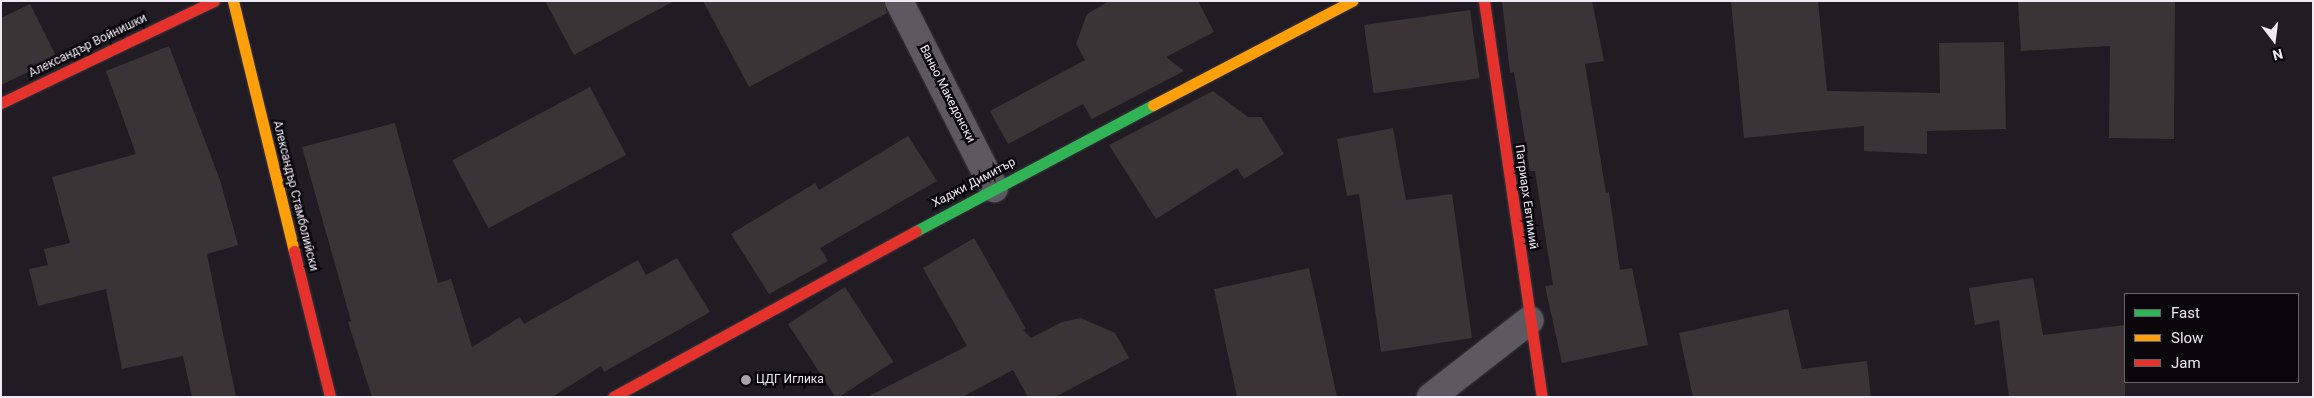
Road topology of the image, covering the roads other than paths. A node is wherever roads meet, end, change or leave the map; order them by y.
1 (214, 1) edge
2 (233, 1) edge
3 (900, 1) edge
4 (1352, 1) edge
5 (1484, 1) edge
6 (1, 103) edge
7 (994, 188) junction
8 (1530, 320) junction
9 (330, 397) edge
10 (614, 397) edge
11 (1431, 397) edge
12 (1542, 397) edge

1 - 6 street, Александър Войнишки
2 - 9 street, Александър Стамболийски
3 - 7 street, Ваньо Македонски
4 - 7 street, Хаджи Димитър
5 - 8 street, Патриарх Евтимий
7 - 10 street, Хаджи Димитър
8 - 11 street
8 - 12 street, Патриарх Евтимий

